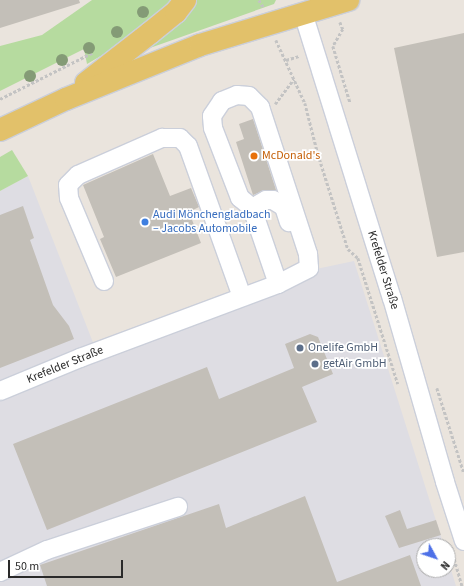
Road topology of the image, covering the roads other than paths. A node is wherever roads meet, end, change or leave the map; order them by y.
1 (185, 0) edge
2 (348, 0) edge
3 (300, 6) edge
4 (66, 99) junction
5 (0, 130) edge
6 (254, 214) junction
7 (309, 268) junction
8 (104, 281) dead end
9 (278, 284) junction
10 (242, 297) junction
11 (0, 391) edge
12 (178, 507) dead end
13 (458, 545) edge
14 (0, 572) edge

1 - 4 main road
2 - 3 main road
3 - 4 main road
3 - 13 street, Krefelder Straße
4 - 5 main road
6 - 7 street
6 - 7 street
6 - 9 street
7 - 9 street, Krefelder Straße
8 - 10 street
9 - 10 street, Krefelder Straße
10 - 11 street, Krefelder Straße
12 - 14 street

